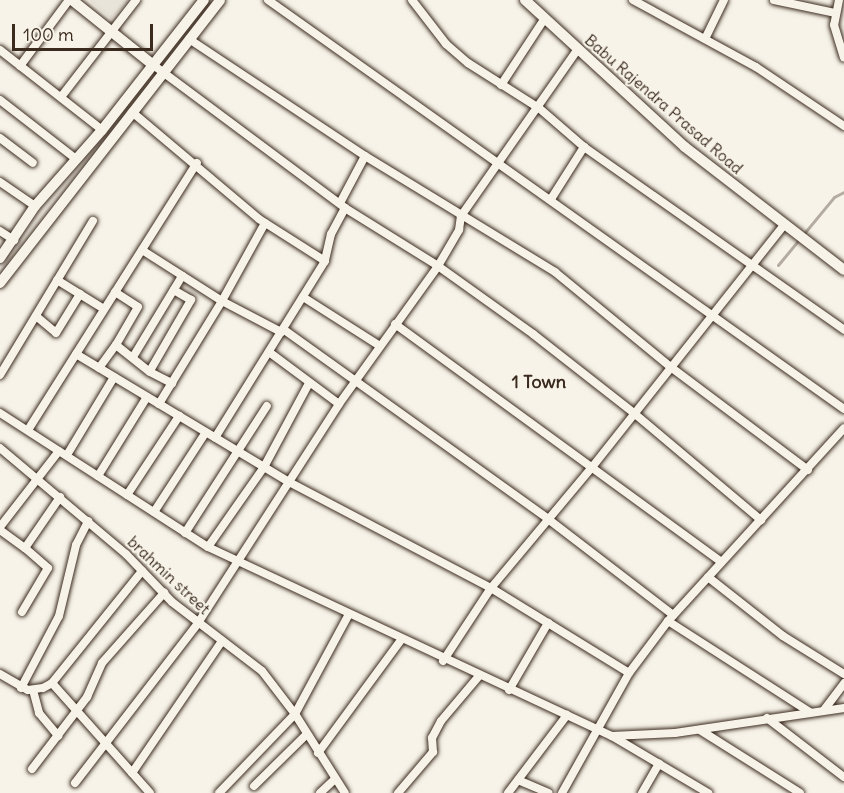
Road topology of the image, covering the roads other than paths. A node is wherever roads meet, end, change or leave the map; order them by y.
1 (136, 0) edge
2 (204, 0) edge
3 (220, 0) edge
4 (268, 0) edge
5 (412, 0) edge
6 (525, 0) edge
7 (633, 0) edge
8 (724, 0) edge
9 (778, 0) edge
10 (839, 0) edge
11 (76, 1) edge
12 (835, 13) junction
13 (544, 18) junction
14 (110, 31) junction
15 (189, 39) junction
16 (705, 39) junction
17 (578, 49) junction
18 (0, 50) edge
19 (844, 57) edge
20 (152, 64) junction
21 (20, 66) junction
22 (162, 75) junction
23 (501, 85) junction
24 (61, 97) junction
25 (0, 100) edge
26 (538, 108) junction
27 (132, 112) junction
28 (844, 126) edge
29 (102, 130) junction
30 (0, 138) edge
31 (584, 147) junction
32 (365, 156) junction
33 (76, 159) junction
34 (33, 163) dead end
35 (196, 163) junction
36 (498, 163) junction
37 (0, 182) edge
38 (552, 199) junction
39 (343, 205) junction
40 (35, 206) junction
41 (461, 216) junction
42 (93, 221) dead end
43 (265, 223) junction
44 (785, 224) junction
45 (0, 231) edge
46 (14, 240) junction
47 (142, 250) junction
48 (0, 258) edge
49 (325, 261) junction
50 (753, 265) junction
51 (438, 266) junction
52 (844, 270) edge
53 (182, 276) junction
54 (57, 280) junction
55 (0, 283) edge
56 (174, 290) junction
57 (115, 292) junction
58 (81, 294) junction
59 (303, 297) junction
60 (222, 301) junction
61 (104, 309) junction
62 (715, 314) junction
63 (36, 316) junction
64 (394, 324) junction
65 (282, 330) junction
66 (844, 330) edge
67 (116, 345) junction
68 (380, 346) junction
69 (269, 352) junction
70 (76, 354) junction
71 (133, 357) junction
72 (99, 368) junction
73 (672, 368) junction
74 (151, 369) junction
75 (0, 375) edge
76 (114, 377) junction
77 (309, 382) junction
78 (356, 382) junction
79 (172, 383) junction
80 (147, 397) junction
81 (159, 404) junction
82 (339, 404) junction
83 (267, 406) dead end
84 (844, 410) edge
85 (0, 412) edge
86 (635, 414) junction
87 (179, 416) junction
88 (844, 428) edge
89 (28, 430) junction
90 (206, 432) junction
91 (215, 438) junction
92 (0, 448) edge
93 (238, 451) junction
94 (63, 453) junction
95 (593, 466) junction
96 (264, 467) junction
97 (808, 470) junction
98 (98, 476) junction
99 (38, 480) junction
100 (289, 482) junction
101 (127, 495) junction
102 (60, 497) junction
103 (154, 512) junction
104 (548, 519) junction
105 (760, 520) junction
106 (88, 521) junction
107 (0, 528) edge
108 (185, 532) junction
109 (207, 547) junction
110 (25, 548) junction
111 (236, 562) junction
112 (721, 562) junction
113 (142, 571) junction
114 (708, 577) junction
115 (491, 588) junction
116 (164, 593) junction
117 (22, 612) dead end
118 (349, 614) junction
119 (671, 618) junction
120 (198, 623) junction
121 (548, 623) junction
122 (401, 639) junction
123 (222, 641) junction
124 (443, 661) junction
125 (629, 673) junction
126 (0, 674) edge
127 (844, 674) edge
128 (479, 676) junction
129 (52, 683) junction
130 (844, 683) edge
131 (21, 688) junction
132 (33, 690) junction
133 (509, 690) junction
134 (77, 710) junction
135 (824, 710) junction
136 (842, 711) edge
137 (810, 712) junction
138 (295, 714) junction
139 (567, 716) junction
140 (766, 718) junction
141 (596, 729) junction
142 (700, 730) junction
143 (307, 734) junction
144 (58, 736) junction
145 (612, 736) junction
146 (107, 744) junction
147 (318, 753) junction
148 (659, 764) junction
149 (32, 769) dead end
150 (132, 773) junction
151 (844, 777) edge
152 (335, 779) junction
153 (518, 780) junction
154 (75, 783) dead end
155 (254, 786) dead end
156 (704, 792) edge
157 (150, 793) edge
158 (219, 793) edge
159 (320, 793) edge
160 (345, 793) edge
161 (398, 793) edge
162 (508, 793) edge
163 (548, 793) edge
164 (562, 793) edge
165 (642, 793) edge
166 (800, 793) edge

1 - 14 street
2 - 20 street
3 - 15 street
4 - 36 street
5 - 23 street
6 - 13 street, Babu Rajendra Prasad Road
7 - 16 street
8 - 16 street
9 - 12 street
10 - 12 street
11 - 14 street
11 - 21 street
12 - 19 street
13 - 17 street, Babu Rajendra Prasad Road
13 - 23 street
14 - 20 street
14 - 24 street
15 - 22 street
15 - 32 street
16 - 28 street
17 - 26 street
17 - 44 street, Babu Rajendra Prasad Road
18 - 21 street
20 - 22 street
20 - 29 street
21 - 24 street
22 - 27 street
22 - 39 street
23 - 26 street
24 - 29 street
25 - 33 street
26 - 31 street
26 - 36 street
27 - 35 street
27 - 55 street
29 - 33 street
30 - 34 street
31 - 38 street
31 - 50 street
32 - 39 street
32 - 41 street
33 - 40 street
35 - 43 street
35 - 47 street
36 - 38 street
36 - 41 street
37 - 40 street
38 - 62 street
39 - 49 street
39 - 51 street
40 - 46 street
41 - 51 street
41 - 73 street
42 - 54 street
43 - 49 street
43 - 60 street
44 - 50 street
44 - 52 street, Babu Rajendra Prasad Road
45 - 46 street
46 - 48 street
47 - 53 street
47 - 57 street
49 - 59 street
50 - 62 street
50 - 66 street
51 - 64 street
51 - 86 street
53 - 56 street
53 - 60 street
54 - 58 street
54 - 63 street
56 - 71 street
56 - 74 street
57 - 61 street
57 - 67 street
58 - 61 street
58 - 63 street
59 - 65 street
59 - 68 street
60 - 65 street
60 - 79 street
61 - 70 street
62 - 73 street
62 - 84 street
63 - 75 street
64 - 68 street
64 - 95 street
65 - 69 street
65 - 78 street
67 - 71 street
67 - 72 street
68 - 78 street
69 - 77 street
69 - 91 street
70 - 72 street
70 - 89 street
71 - 74 street
72 - 76 street
73 - 86 street
73 - 97 street
74 - 79 street
76 - 80 street
76 - 94 street
77 - 82 street
77 - 96 street
78 - 82 street
78 - 104 street
79 - 81 street
80 - 81 street
80 - 98 street
81 - 87 street
82 - 100 street
83 - 93 street
85 - 89 street
86 - 95 street
86 - 105 street
87 - 90 street
87 - 101 street
88 - 97 street
89 - 94 street
90 - 91 street
90 - 103 street
91 - 93 street
92 - 99 street, brahmin street
93 - 96 street
93 - 108 street
94 - 98 street
94 - 99 street
95 - 104 street
95 - 112 street
96 - 100 street
96 - 109 street
97 - 105 street
98 - 101 street
99 - 102 street, brahmin street
99 - 107 street
100 - 111 street
100 - 115 street
101 - 103 street
102 - 106 street, brahmin street
102 - 110 street
103 - 108 street
104 - 115 street
104 - 119 street
105 - 112 street
106 - 113 street, brahmin street
106 - 131 street
107 - 110 street
108 - 109 street
109 - 111 street
110 - 117 street
111 - 118 street
111 - 120 street
112 - 114 street
113 - 116 street, brahmin street
113 - 129 street
114 - 119 street
114 - 127 street
115 - 121 street
115 - 124 street
116 - 120 street, brahmin street
116 - 134 street
118 - 122 street
118 - 138 street
119 - 125 street
119 - 137 street
120 - 123 street, brahmin street
120 - 146 street
121 - 125 street
121 - 133 street
122 - 124 street
122 - 147 street
123 - 138 street, brahmin street
123 - 150 street
124 - 128 street
125 - 141 street
126 - 131 street
128 - 133 street
128 - 161 street
129 - 132 street
129 - 134 street
130 - 135 street
131 - 132 street
132 - 144 street
133 - 139 street
134 - 144 street
134 - 146 street
135 - 136 street
135 - 137 street
137 - 140 street
138 - 143 street, brahmin street
138 - 158 street
139 - 141 street
139 - 153 street
140 - 142 street
140 - 151 street
141 - 145 street
141 - 164 street
142 - 145 street
142 - 166 street
143 - 147 street, brahmin street
143 - 155 street
144 - 149 street
145 - 148 street
146 - 150 street
146 - 154 street
147 - 152 street, brahmin street
148 - 156 street
148 - 165 street
150 - 157 street
152 - 159 street
152 - 160 street, brahmin street
153 - 162 street
153 - 163 street

